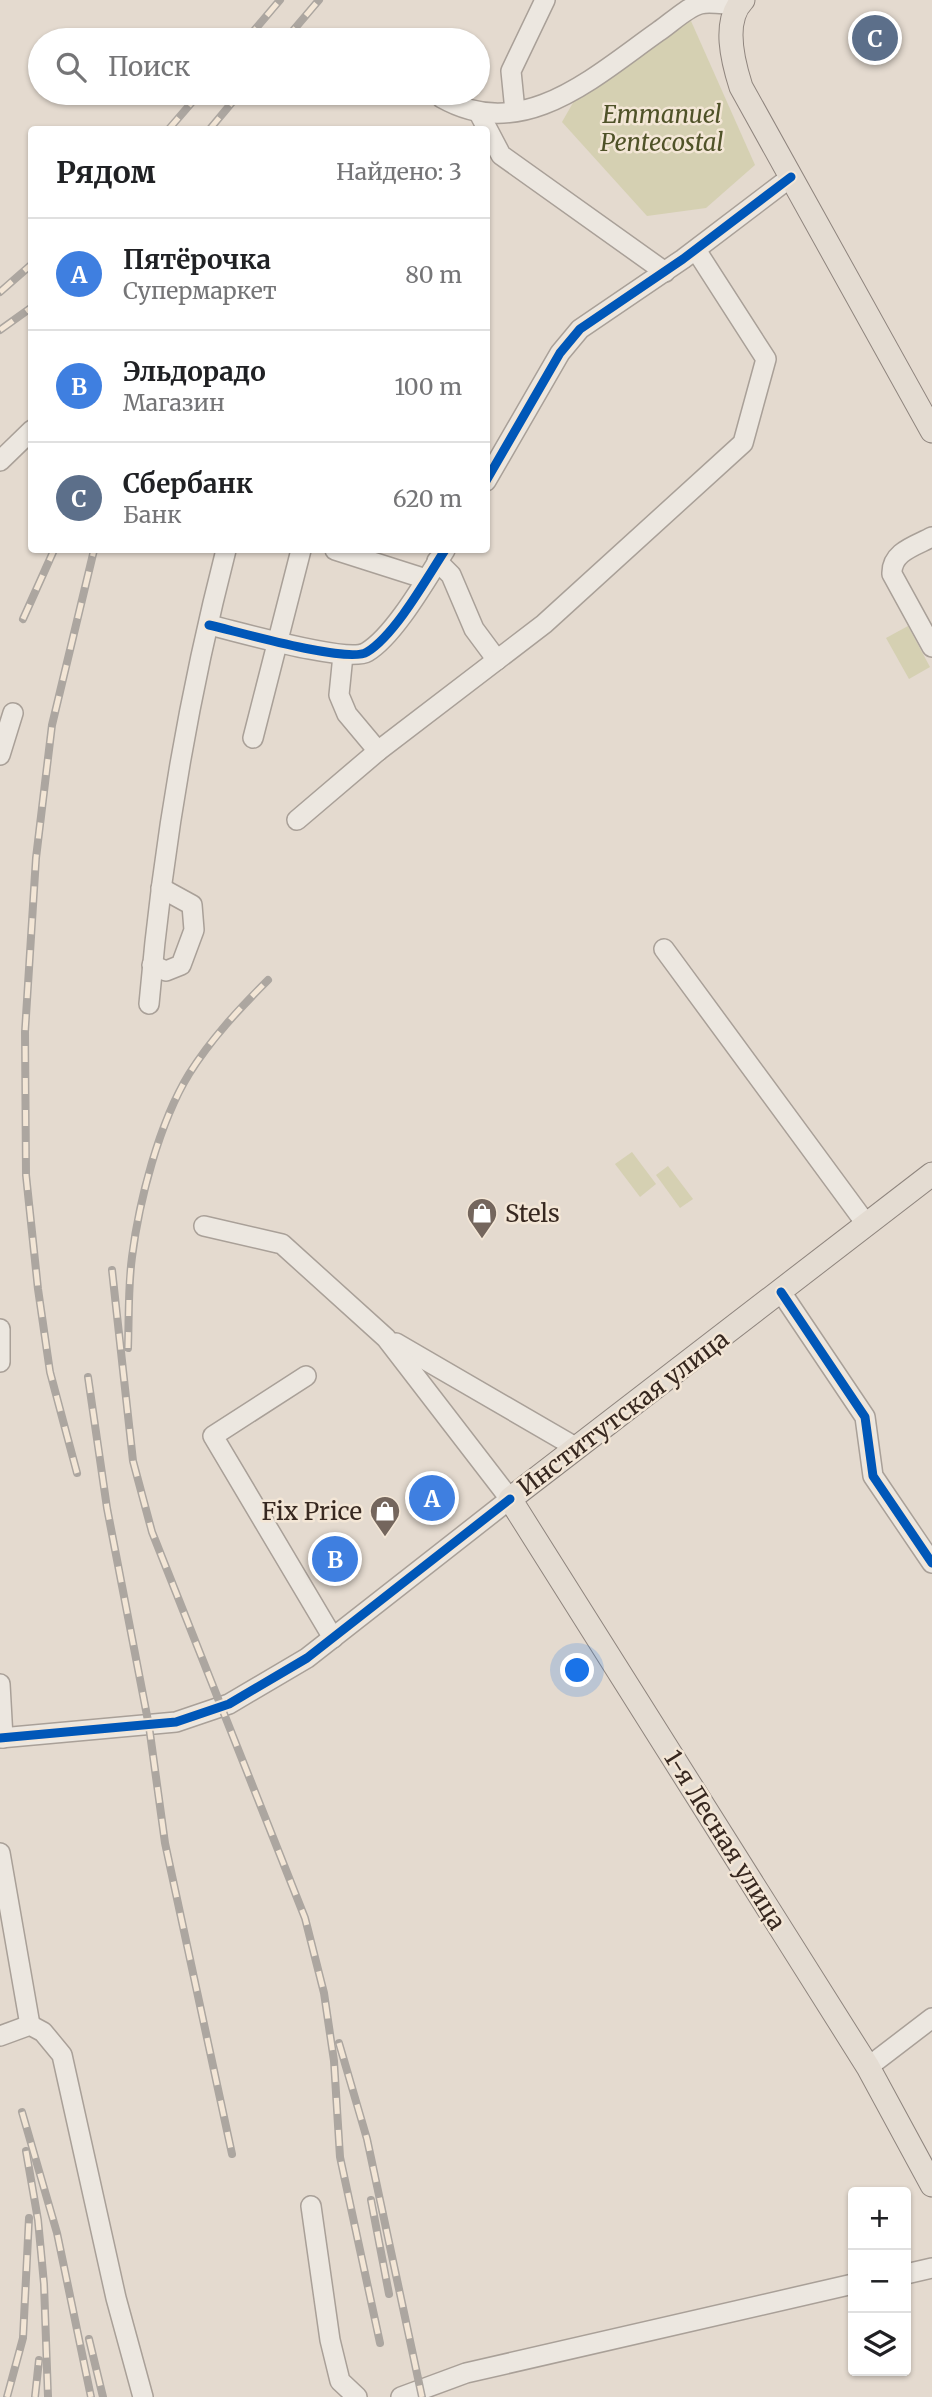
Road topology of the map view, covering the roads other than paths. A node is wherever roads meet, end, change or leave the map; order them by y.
1 (545, 0) edge
2 (740, 3) edge
3 (454, 105) edge
4 (515, 111) junction
5 (479, 113) junction
6 (486, 126) edge
7 (490, 134) edge
8 (791, 177) junction
9 (696, 250) junction
10 (665, 272) junction
11 (932, 431) edge
12 (28, 434) edge
13 (0, 461) edge
14 (490, 474) edge
15 (932, 537) edge
16 (225, 553) edge
17 (300, 553) edge
18 (344, 553) edge
19 (441, 555) edge
20 (426, 579) junction
21 (209, 625) junction
22 (279, 641) junction
23 (932, 648) edge
24 (343, 655) junction
25 (497, 660) junction
26 (13, 713) dead end
27 (253, 738) dead end
28 (378, 751) junction
29 (0, 755) edge
30 (297, 820) dead end
31 (161, 888) junction
32 (664, 949) dead end
33 (152, 965) junction
34 (149, 1004) dead end
35 (932, 1174) edge
36 (867, 1225) junction
37 (204, 1226) dead end
38 (781, 1292) junction
39 (0, 1329) edge
40 (386, 1338) junction
41 (0, 1362) edge
42 (306, 1376) dead end
43 (576, 1448) junction
44 (510, 1499) junction
45 (932, 1563) edge
46 (333, 1638) junction
47 (0, 1684) edge
48 (1, 1738) edge
49 (0, 1853) edge
50 (932, 2018) edge
51 (30, 2025) junction
52 (0, 2036) edge
53 (868, 2067) junction
54 (932, 2185) edge
55 (311, 2206) dead end
56 (932, 2268) edge
57 (911, 2273) edge
58 (848, 2285) edge
59 (143, 2397) edge
60 (357, 2397) edge
61 (401, 2397) edge

1 - 4 street
2 - 4 street
2 - 8 main road
3 - 5 street
4 - 5 street
5 - 6 street
7 - 10 street
8 - 9 street
8 - 11 main road
9 - 10 street
9 - 25 street
10 - 14 street
12 - 13 street
15 - 23 street
16 - 21 street
17 - 22 street
18 - 20 street
19 - 20 street
19 - 25 street
20 - 24 street
21 - 22 street
21 - 31 street
22 - 24 street
22 - 27 street
24 - 28 street
25 - 28 street
26 - 29 street
28 - 30 street
31 - 33 street
31 - 33 street
32 - 36 street
33 - 34 street
35 - 36 main road, Институтская улица
36 - 38 main road, Институтская улица
37 - 40 street
38 - 43 main road, Институтская улица
38 - 45 street
39 - 41 street
40 - 43 street
40 - 44 street
42 - 46 street
43 - 44 main road, Институтская улица
44 - 46 street, Институтская улица
44 - 53 main road, 1-я Лесная улица
46 - 48 street, Институтская улица
47 - 48 street
49 - 51 street
50 - 53 street
51 - 52 street
51 - 59 street
53 - 54 main road, 1-я Лесная улица
55 - 60 street
56 - 57 street
58 - 61 street

